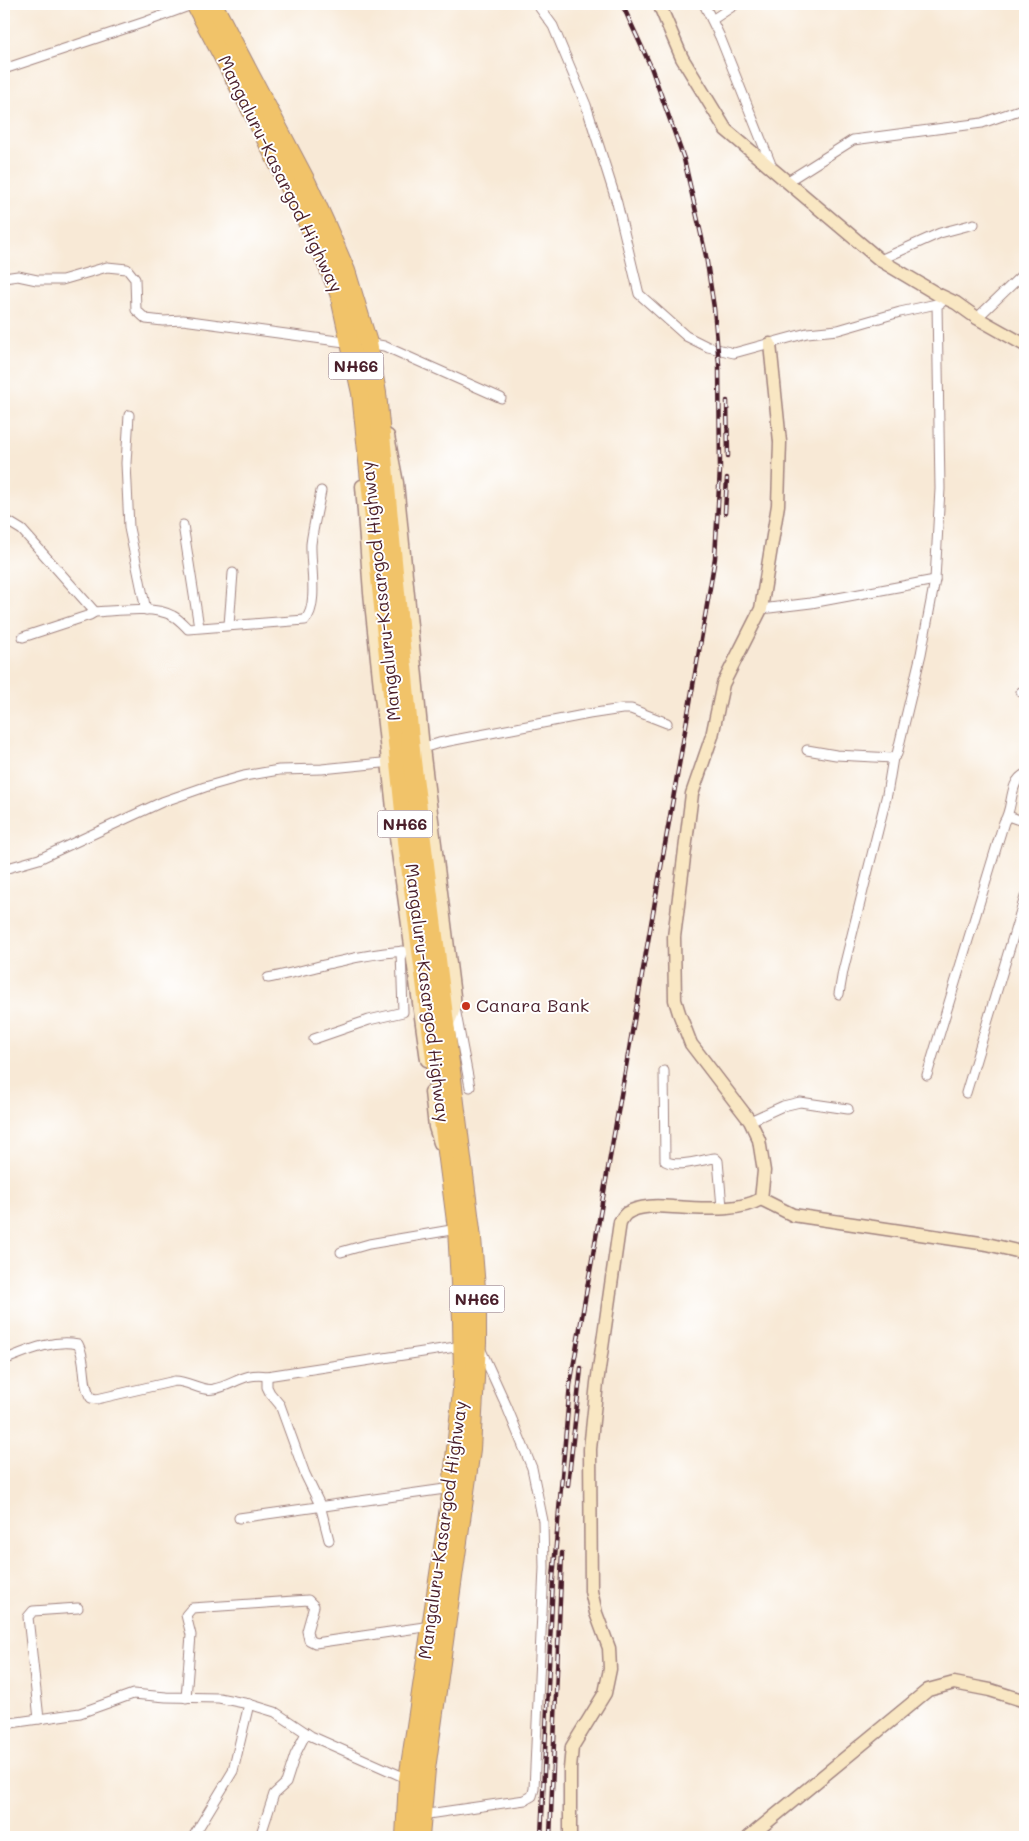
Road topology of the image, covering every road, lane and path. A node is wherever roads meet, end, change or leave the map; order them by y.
1 (195, 4) edge
2 (213, 4) edge
3 (537, 4) edge
4 (659, 4) edge
5 (704, 4) edge
6 (736, 4) edge
7 (712, 20) junction
8 (4, 69) edge
9 (1025, 108) edge
10 (774, 171) junction
11 (788, 181) junction
12 (974, 224) dead end
13 (880, 260) junction
14 (1025, 272) edge
15 (4, 278) edge
16 (956, 303) junction
17 (937, 304) junction
18 (977, 318) junction
19 (360, 343) junction
20 (770, 344) junction
21 (1025, 345) edge
22 (501, 398) dead end
23 (129, 415) dead end
24 (372, 416) junction
25 (321, 491) dead end
26 (4, 519) edge
27 (184, 525) dead end
28 (233, 573) dead end
29 (935, 580) junction
30 (760, 609) junction
31 (146, 610) junction
32 (95, 612) junction
33 (229, 625) junction
34 (199, 627) junction
35 (23, 637) dead end
36 (667, 722) dead end
37 (807, 750) dead end
38 (409, 758) junction
39 (893, 758) junction
40 (1025, 774) edge
41 (1008, 816) junction
42 (1025, 822) edge
43 (4, 869) edge
44 (1025, 897) edge
45 (407, 951) junction
46 (268, 978) dead end
47 (839, 994) dead end
48 (454, 1007) junction
49 (446, 1027) junction
50 (314, 1040) dead end
51 (664, 1071) dead end
52 (926, 1075) dead end
53 (470, 1087) dead end
54 (966, 1093) dead end
55 (848, 1109) dead end
56 (750, 1121) junction
57 (450, 1169) junction
58 (761, 1199) junction
59 (722, 1207) junction
60 (457, 1229) junction
61 (341, 1252) dead end
62 (1025, 1253) edge
63 (470, 1345) junction
64 (4, 1360) edge
65 (267, 1376) junction
66 (452, 1488) junction
67 (320, 1505) junction
68 (239, 1518) dead end
69 (329, 1540) dead end
70 (78, 1608) dead end
71 (430, 1626) junction
72 (186, 1698) junction
73 (1025, 1701) edge
74 (249, 1704) junction
75 (39, 1719) junction
76 (4, 1724) edge
77 (306, 1733) junction
78 (408, 1779) junction
79 (421, 1814) junction
80 (192, 1837) edge
81 (260, 1837) edge
82 (405, 1837) edge
83 (420, 1837) edge
84 (570, 1837) edge
85 (749, 1837) edge

1 - 8 street
1 - 19 highway, Mangaluru-Kasargod Highway / NH66
2 - 19 highway, Mangaluru-Kasargod Highway / NH66
3 - 20 street
4 - 10 street
5 - 7 street
6 - 7 street
7 - 10 street
9 - 11 street
10 - 11 street
11 - 13 street
12 - 13 street
13 - 16 street
14 - 18 street
15 - 19 street
16 - 17 street
16 - 18 street
17 - 20 street
17 - 29 street
18 - 21 street
19 - 22 street
19 - 24 highway, Mangaluru-Kasargod Highway / NH66
20 - 30 street
23 - 31 street
24 - 38 highway, Mangaluru-Kasargod Highway / NH66
24 - 38 street
25 - 33 street
26 - 32 street
27 - 34 street
28 - 33 street
29 - 30 street
29 - 39 street
30 - 56 street
31 - 32 street
31 - 34 street
32 - 35 street
33 - 34 street
36 - 38 street
37 - 39 street
38 - 43 street
38 - 45 street
38 - 48 street
38 - 49 highway, Mangaluru-Kasargod Highway / NH66
38 - 57 highway, Mangaluru-Kasargod Highway / NH66
39 - 47 street
40 - 41 street
41 - 42 street
41 - 52 street
44 - 54 street
45 - 46 street
45 - 50 street
45 - 57 street
48 - 49 street
48 - 53 street
49 - 63 highway, Mangaluru-Kasargod Highway / NH66
51 - 59 street
55 - 56 street
56 - 58 street
57 - 60 highway, Mangaluru-Kasargod Highway / NH66
58 - 59 street
58 - 62 street
59 - 84 street
60 - 61 street
60 - 63 highway, Mangaluru-Kasargod Highway / NH66
63 - 65 street
63 - 66 highway, Mangaluru-Kasargod Highway / NH66
63 - 79 highway, Mangaluru-Kasargod Highway / NH66
63 - 79 street
64 - 65 street
65 - 67 street
66 - 67 street
66 - 71 highway, Mangaluru-Kasargod Highway / NH66
67 - 68 street
67 - 69 street
70 - 75 street
71 - 72 street
71 - 78 highway, Mangaluru-Kasargod Highway / NH66
72 - 74 street
72 - 75 street
73 - 85 street
74 - 77 street
74 - 80 street
75 - 76 street
77 - 78 street
77 - 81 street
78 - 82 highway, Mangaluru-Kasargod Highway / NH66
79 - 83 highway, Mangaluru-Kasargod Highway / NH66

